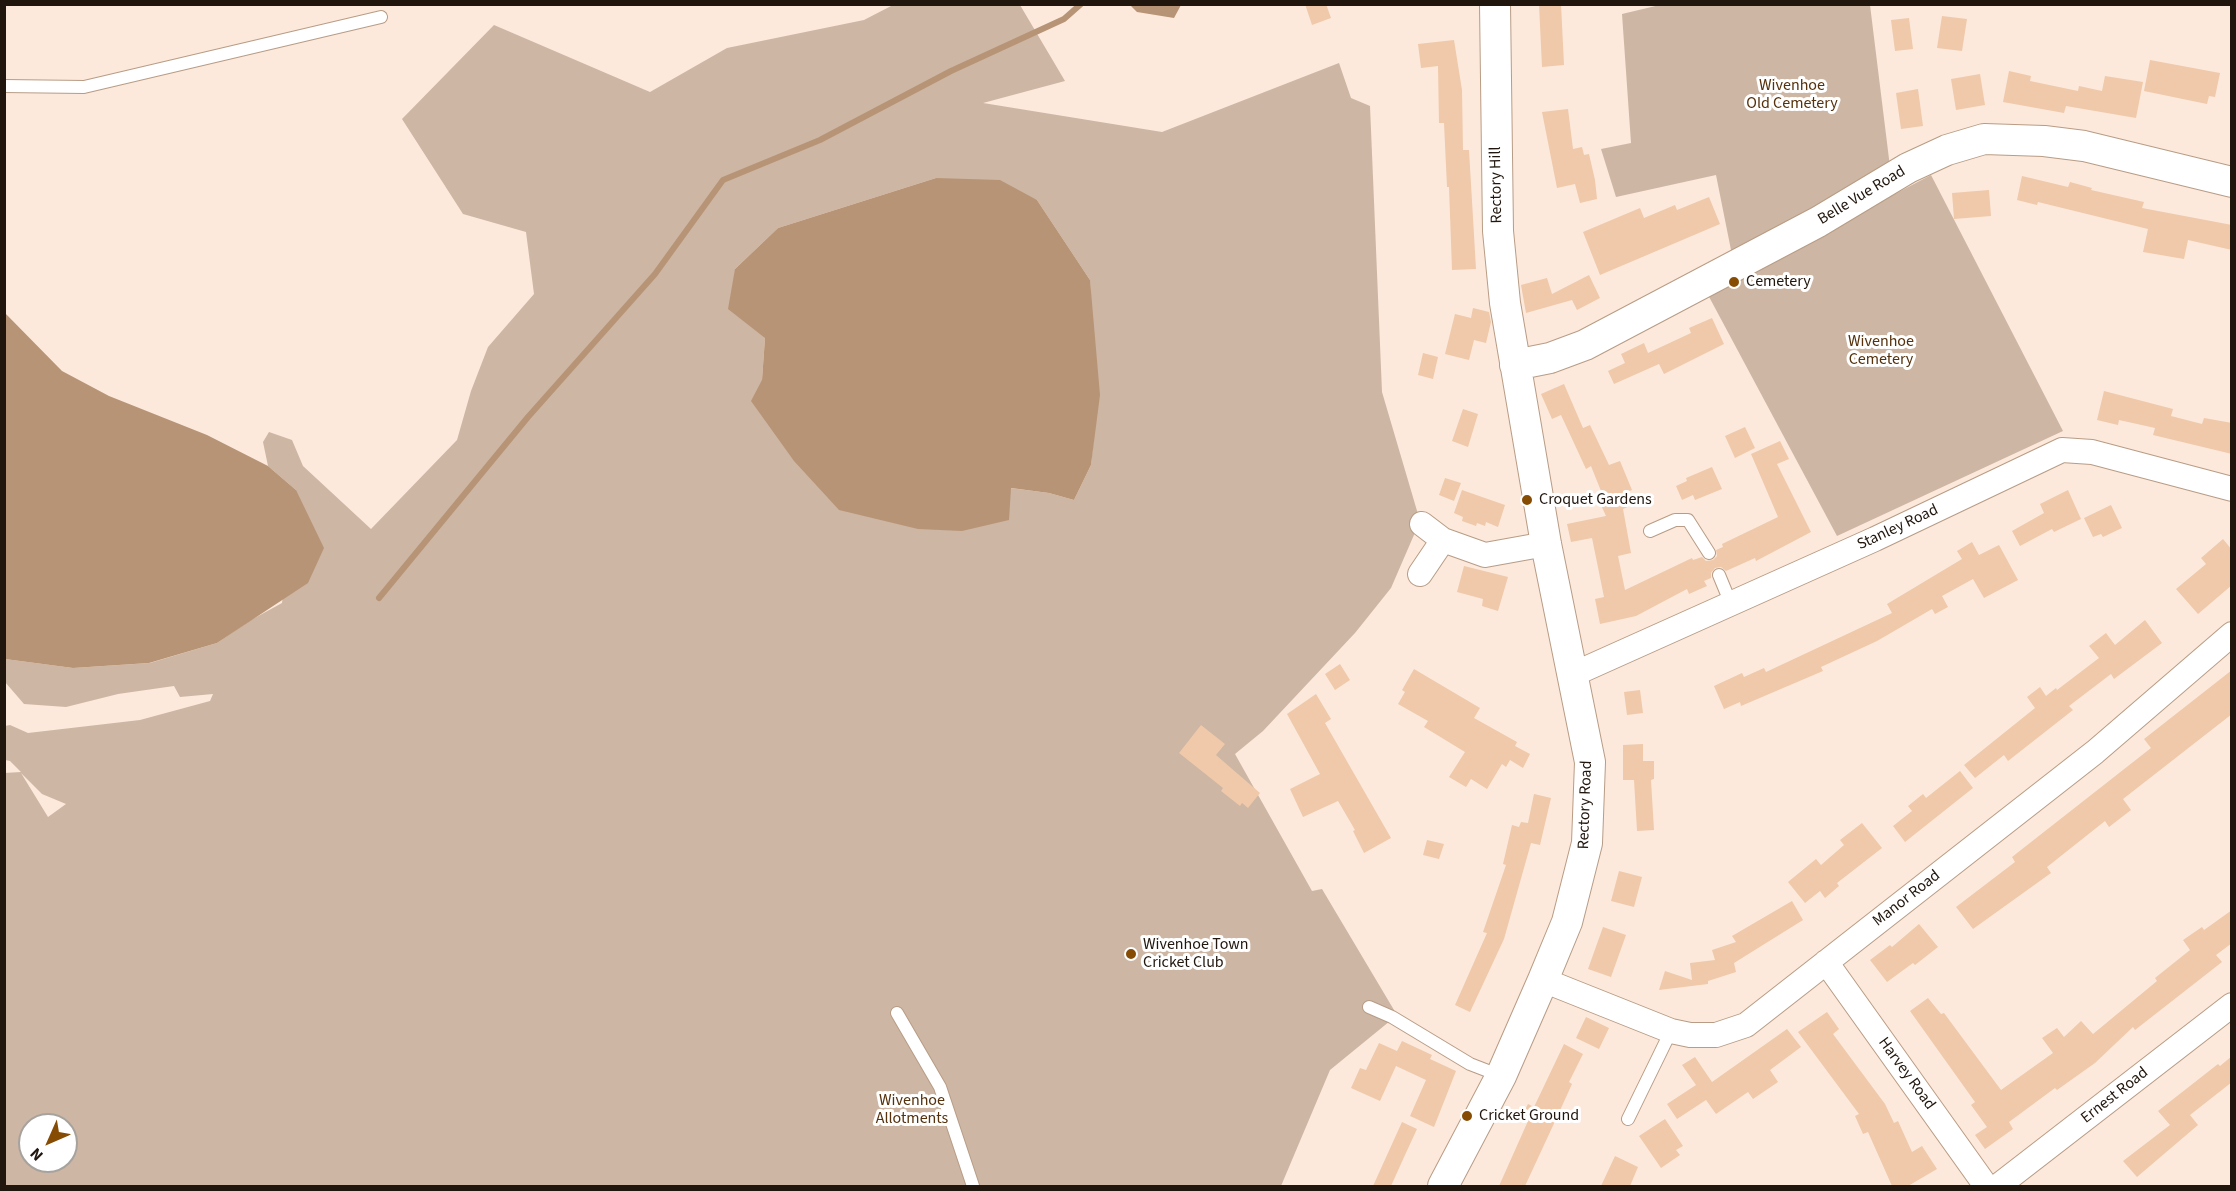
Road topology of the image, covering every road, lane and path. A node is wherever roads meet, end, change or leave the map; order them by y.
1 (1495, 4) edge
2 (381, 17) dead end
3 (4, 86) edge
4 (2232, 182) edge
5 (1515, 365) junction
6 (2232, 489) edge
7 (1422, 524) dead end
8 (1650, 531) dead end
9 (1443, 540) junction
10 (1546, 544) junction
11 (1709, 554) dead end
12 (1420, 574) dead end
13 (1719, 575) dead end
14 (1731, 604) junction
15 (2232, 634) edge
16 (1574, 674) junction
17 (1826, 962) junction
18 (1543, 980) junction
19 (2232, 1005) edge
20 (1370, 1008) dead end
21 (897, 1013) dead end
22 (1671, 1031) junction
23 (1501, 1076) junction
24 (1628, 1119) dead end
25 (973, 1186) edge
26 (1443, 1186) edge
27 (1986, 1186) edge
28 (1998, 1186) edge

1 - 5 street, Rectory Hill
2 - 3 lane
4 - 5 street, Belle Vue Road
5 - 10 street, Rectory Road
6 - 14 street, Stanley Road
7 - 9 street
8 - 11 lane
9 - 10 street
9 - 12 street
10 - 16 street, Rectory Road
13 - 14 lane
14 - 16 street, Stanley Road
15 - 17 street, Manor Road
16 - 18 street, Rectory Road
17 - 22 street, Manor Road
17 - 27 street, Harvey Road
18 - 22 street, Manor Road
18 - 23 street, Rectory Road
19 - 28 street, Ernest Road
20 - 23 lane
21 - 25 lane
22 - 24 lane
23 - 26 street, Rectory Road

